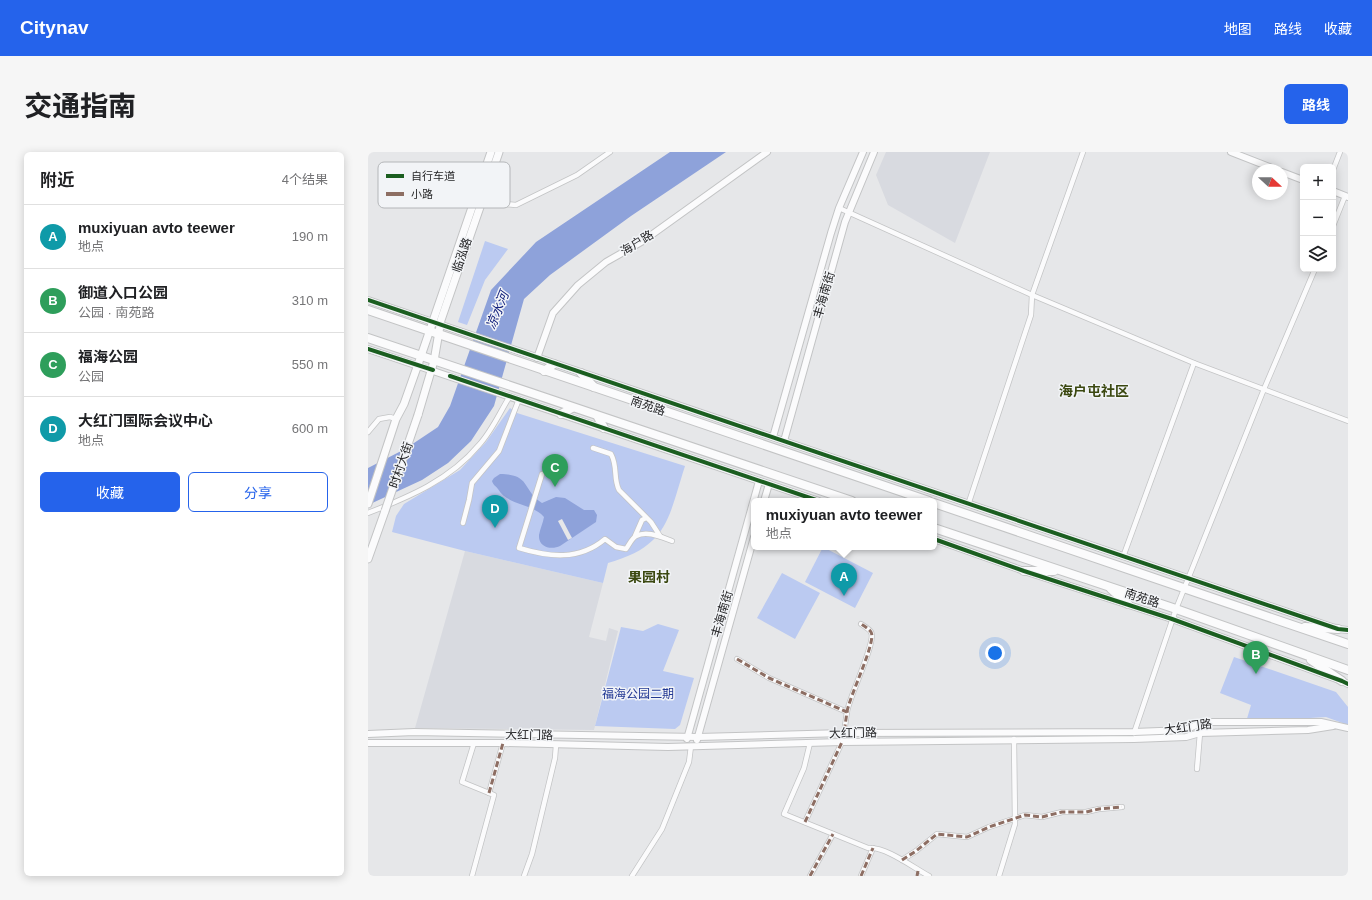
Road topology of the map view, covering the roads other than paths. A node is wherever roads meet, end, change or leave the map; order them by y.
1 (491, 152) edge
2 (499, 152) edge
3 (610, 152) edge
4 (767, 152) edge
5 (863, 152) edge
6 (874, 152) edge
7 (1083, 152) edge
8 (1231, 152) edge
9 (1340, 152) edge
10 (488, 162) edge
11 (495, 162) edge
12 (1262, 164) edge
13 (1335, 164) edge
14 (1288, 174) edge
15 (1300, 179) edge
16 (1336, 193) edge
17 (1347, 197) edge
18 (510, 204) edge
19 (472, 208) edge
20 (479, 208) edge
21 (839, 208) junction
22 (849, 213) junction
23 (1336, 220) edge
24 (1314, 272) edge
25 (1032, 295) junction
26 (368, 300) edge
27 (368, 310) edge
28 (432, 322) junction
29 (441, 325) junction
30 (429, 331) junction
31 (439, 334) junction
32 (368, 338) edge
33 (368, 349) edge
34 (421, 356) junction
35 (537, 358) junction
36 (434, 361) junction
37 (1194, 363) junction
38 (554, 364) junction
39 (418, 365) junction
40 (433, 370) junction
41 (544, 371) junction
42 (581, 373) junction
43 (594, 388) junction
44 (1264, 389) junction
45 (503, 390) junction
46 (510, 396) junction
47 (519, 399) junction
48 (572, 408) junction
49 (561, 414) junction
50 (598, 417) junction
51 (396, 419) junction
52 (1348, 421) edge
53 (604, 428) junction
54 (368, 432) edge
55 (773, 437) junction
56 (784, 441) junction
57 (592, 448) dead end
58 (542, 474) dead end
59 (759, 481) junction
60 (769, 484) junction
61 (822, 491) junction
62 (754, 498) edge
63 (765, 498) edge
64 (810, 498) edge
65 (828, 498) edge
66 (843, 498) edge
67 (920, 498) edge
68 (969, 502) junction
69 (368, 504) edge
70 (937, 504) edge
71 (751, 510) edge
72 (368, 513) edge
73 (646, 518) junction
74 (463, 523) dead end
75 (937, 529) edge
76 (635, 536) junction
77 (660, 536) junction
78 (937, 540) edge
79 (672, 541) dead end
80 (751, 548) edge
81 (1123, 557) junction
82 (368, 559) edge
83 (1024, 571) junction
84 (1061, 571) junction
85 (1189, 579) junction
86 (1109, 587) junction
87 (1185, 588) junction
88 (1128, 604) junction
89 (1176, 609) junction
90 (1172, 619) junction
91 (862, 624) dead end
92 (1294, 627) junction
93 (1338, 628) junction
94 (1348, 630) edge
95 (1348, 644) edge
96 (1297, 651) junction
97 (737, 659) dead end
98 (1348, 670) edge
99 (1346, 684) edge
100 (846, 712) junction
101 (1337, 725) junction
102 (1348, 728) edge
103 (1134, 732) junction
104 (844, 733) junction
105 (1200, 733) junction
106 (368, 734) edge
107 (688, 737) junction
108 (698, 737) junction
109 (1014, 739) junction
110 (1134, 739) junction
111 (842, 742) junction
112 (474, 743) junction
113 (503, 743) junction
114 (810, 743) junction
115 (368, 744) edge
116 (556, 744) junction
117 (691, 746) junction
118 (1197, 769) dead end
119 (489, 793) junction
120 (1122, 807) dead end
121 (1015, 819) junction
122 (805, 822) junction
123 (833, 834) junction
124 (873, 848) junction
125 (902, 860) junction
126 (917, 874) edge
127 (472, 876) edge
128 (524, 876) edge
129 (632, 876) edge
130 (810, 876) edge
131 (861, 876) edge
132 (929, 876) edge
133 (999, 876) edge

1 - 10 main road, 临泓路
2 - 11 main road, 临泓路
3 - 18 street
4 - 35 street, 海户路
5 - 21 street, 丰海南街
6 - 22 street, 丰海南街
7 - 25 street
8 - 12 street
9 - 13 street
14 - 15 street
16 - 17 street
17 - 23 street
19 - 28 main road, 临泓路
20 - 29 main road, 临泓路
21 - 22 street
21 - 55 street, 丰海南街
22 - 25 street
22 - 56 street, 丰海南街
24 - 44 street
25 - 37 street
25 - 68 street
26 - 28 street
27 - 30 highway, 南苑路
28 - 29 street
28 - 30 main road, 临泓路
29 - 31 main road, 临泓路
29 - 35 street
30 - 31 highway, 南苑路
30 - 34 main road, 临泓路
31 - 36 main road, 临泓路
31 - 41 highway, 南苑路
32 - 34 highway
33 - 39 street
34 - 36 highway
34 - 39 main road, 时村大街
35 - 38 street
36 - 40 main road, 临泓路
36 - 45 highway
37 - 44 street
37 - 81 street
38 - 41 highway
38 - 42 street
39 - 40 street
39 - 51 main road, 时村大街
40 - 45 street
40 - 82 main road, 时村大街, bridge
41 - 43 highway, 南苑路
42 - 43 highway
42 - 55 street
43 - 67 highway, 南苑路
44 - 52 street
44 - 85 street
45 - 46 street
45 - 48 highway
46 - 47 street
46 - 72 street
47 - 49 street
47 - 74 street
48 - 49 highway
48 - 50 highway
49 - 53 street
50 - 53 highway
50 - 61 highway
51 - 54 street
51 - 69 main road, 时村大街
53 - 59 street
55 - 56 street
56 - 68 street
57 - 73 street
58 - 76 street
59 - 60 street
59 - 62 street, 丰海南街
60 - 63 street
60 - 64 street
61 - 65 highway
61 - 66 highway
68 - 81 street
70 - 87 highway, 南苑路
71 - 107 street, 丰海南街
73 - 76 street
73 - 77 street
75 - 84 highway, 南苑路
76 - 77 street
77 - 79 street
78 - 83 street
80 - 108 street, 丰海南街
81 - 85 street
83 - 84 highway
83 - 88 street
84 - 86 highway, 南苑路
85 - 87 street
85 - 93 street
86 - 88 highway
86 - 89 highway, 南苑路
87 - 89 street
87 - 92 highway, 南苑路
88 - 90 street
89 - 90 street
89 - 96 highway, 南苑路
90 - 99 street
90 - 103 street
91 - 100 street
92 - 93 highway
92 - 95 highway, 南苑路
93 - 94 street
96 - 98 highway, 南苑路
96 - 99 highway
97 - 100 street
100 - 104 street
101 - 102 street, 大红门路
101 - 103 street, 大红门路
101 - 105 street, 大红门路
103 - 104 street, 大红门路
103 - 110 street
104 - 108 street, 大红门路
105 - 110 street, 大红门路
105 - 118 street
106 - 107 street, 大红门路
107 - 108 street, 大红门路
107 - 117 street, 丰海南街
108 - 117 street, 丰海南街
109 - 110 street, 大红门路
109 - 111 street, 大红门路
109 - 121 street
111 - 114 street, 大红门路
111 - 122 street
112 - 113 street, 大红门路
112 - 115 street, 大红门路
112 - 119 street
113 - 116 street, 大红门路
113 - 119 street
114 - 117 street, 大红门路
114 - 122 street
116 - 117 street, 大红门路
116 - 128 street
117 - 129 street
119 - 127 street
120 - 121 street
121 - 125 street
121 - 133 street
122 - 123 street
123 - 124 street
123 - 130 street
124 - 125 street
124 - 131 street
125 - 126 street
126 - 132 street

